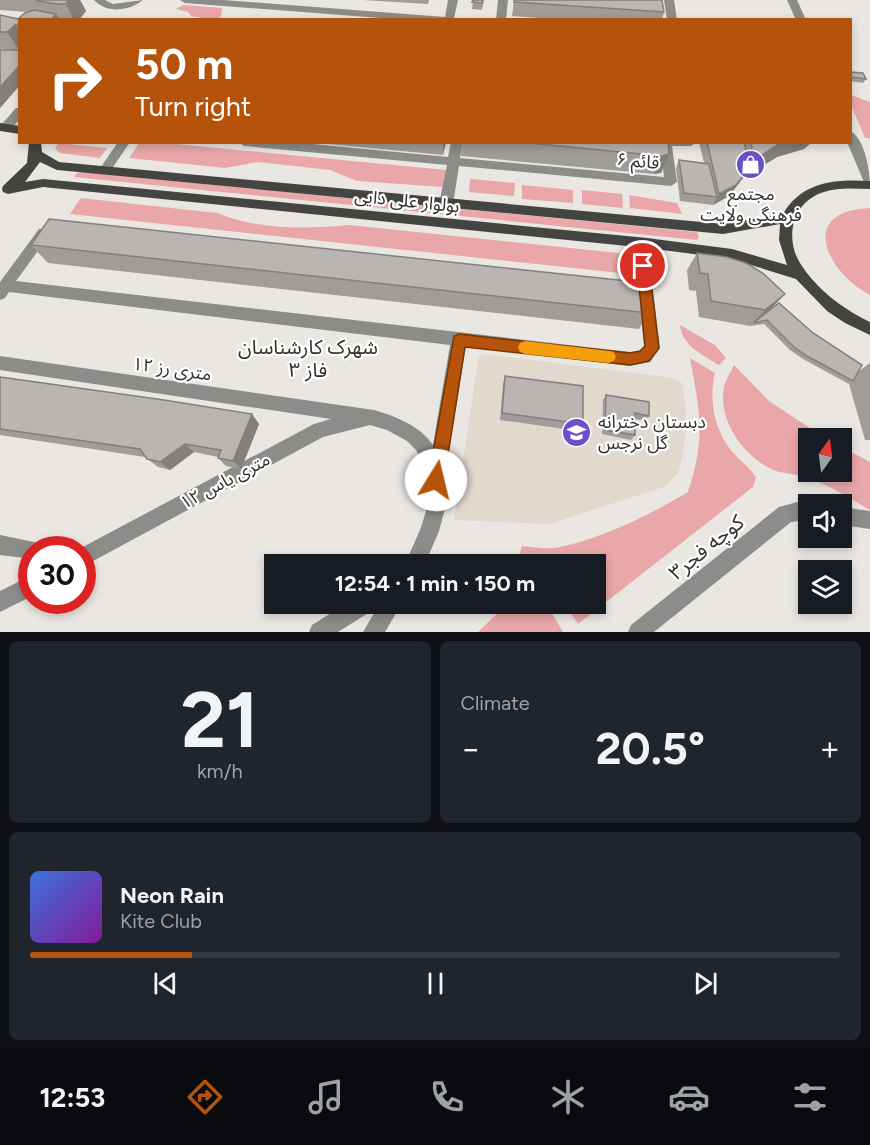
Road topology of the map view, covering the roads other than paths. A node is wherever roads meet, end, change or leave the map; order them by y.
1 (99, 0) edge
2 (138, 0) edge
3 (185, 0) edge
4 (453, 0) edge
5 (503, 0) edge
6 (669, 0) edge
7 (792, 0) edge
8 (290, 8) junction
9 (284, 18) edge
10 (436, 18) edge
11 (451, 18) edge
12 (501, 18) edge
13 (672, 18) edge
14 (800, 18) edge
15 (18, 113) edge
16 (3, 127) edge
17 (18, 130) edge
18 (852, 140) edge
19 (123, 144) edge
20 (264, 144) edge
21 (457, 144) edge
22 (666, 144) edge
23 (36, 149) edge
24 (453, 163) junction
25 (105, 170) junction
26 (870, 183) edge
27 (4, 191) edge
28 (446, 204) junction
29 (786, 218) junction
30 (51, 224) edge
31 (643, 266) dead end
32 (799, 274) junction
33 (3, 290) edge
34 (870, 329) edge
35 (459, 340) junction
36 (0, 363) edge
37 (374, 418) junction
38 (446, 418) junction
39 (401, 427) junction
40 (436, 480) junction
41 (798, 511) edge
42 (852, 517) edge
43 (870, 520) edge
44 (0, 545) edge
45 (18, 548) edge
46 (96, 551) edge
47 (420, 554) edge
48 (18, 592) edge
49 (0, 602) edge
50 (348, 614) edge
51 (385, 614) edge
52 (319, 632) edge
53 (373, 632) edge
54 (638, 632) edge

1 - 2 street
3 - 8 street
4 - 11 street
5 - 12 street
6 - 13 street
7 - 14 street
8 - 9 street
8 - 10 street
15 - 16 street
16 - 17 main road
18 - 26 street
19 - 25 street
20 - 24 street, قائم ۶
21 - 24 street
22 - 24 street, قائم ۶
23 - 25 main road, بولوار علی دایی
23 - 27 main road
24 - 28 street
25 - 28 main road, بولوار علی دایی
26 - 29 main road
27 - 32 main road, بولوار علی دایی
28 - 29 main road, بولوار علی دایی
29 - 32 main road
30 - 33 street
31 - 35 street
32 - 34 main road
33 - 35 street
35 - 38 street
36 - 37 street, ۱۲ متری رز
37 - 39 street, ۱۲ متری رز
37 - 46 street, ۱۲ متری یاس
38 - 39 street
38 - 40 street
39 - 40 street
40 - 47 street
41 - 54 street, کوچه فجر۳
42 - 43 street
44 - 45 street
48 - 49 street
50 - 52 street
51 - 53 street

